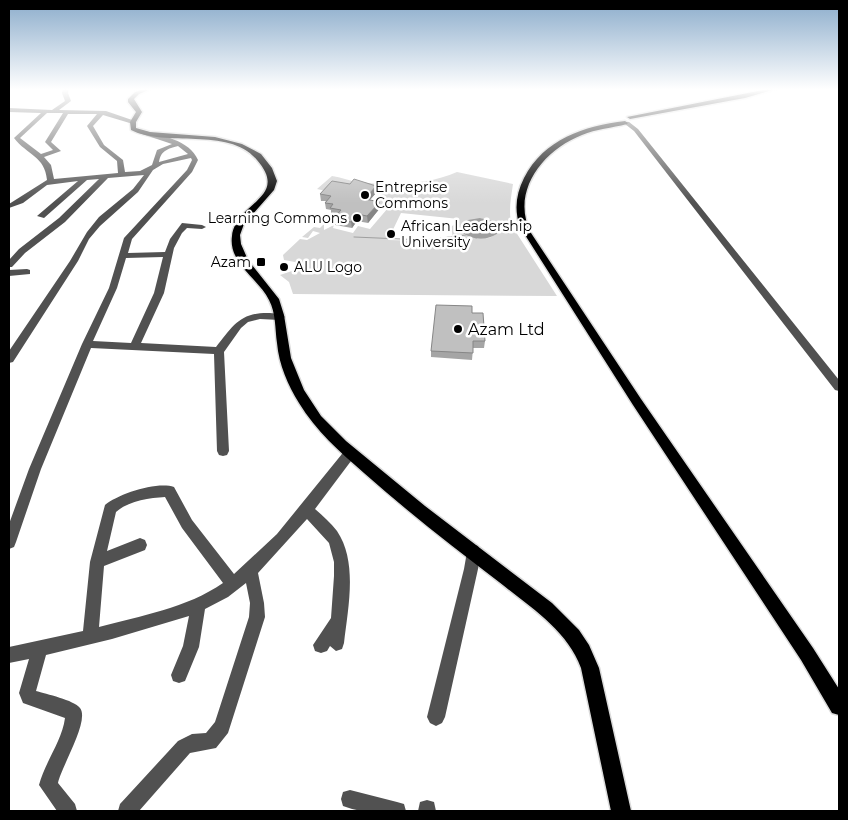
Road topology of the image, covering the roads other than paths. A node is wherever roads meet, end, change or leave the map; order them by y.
1 (30, 127) edge
2 (57, 127) edge
3 (91, 127) edge
4 (137, 127) edge
5 (139, 127) edge
6 (598, 127) edge
7 (639, 127) edge
8 (17, 136) junction
9 (9, 138) edge
10 (179, 144) junction
11 (192, 155) junction
12 (40, 156) junction
13 (153, 167) junction
14 (122, 176) junction
15 (104, 177) junction
16 (84, 179) junction
17 (51, 181) junction
18 (9, 206) edge
19 (41, 216) dead end
20 (202, 227) dead end
21 (168, 254) junction
22 (123, 256) junction
23 (9, 265) edge
24 (27, 272) dead end
25 (9, 273) edge
26 (280, 317) junction
27 (87, 344) junction
28 (134, 346) junction
29 (219, 351) junction
30 (9, 357) edge
31 (839, 387) edge
32 (223, 451) dead end
33 (350, 453) junction
34 (307, 510) junction
35 (9, 537) edge
36 (9, 542) edge
37 (140, 545) dead end
38 (473, 551) junction
39 (97, 562) junction
40 (250, 570) junction
41 (233, 584) junction
42 (198, 606) junction
43 (90, 637) junction
44 (328, 644) dead end
45 (40, 649) junction
46 (9, 655) edge
47 (179, 675) dead end
48 (839, 706) edge
49 (436, 717) dead end
50 (350, 799) dead end
51 (68, 811) edge
52 (127, 811) edge
53 (397, 811) edge
54 (621, 811) edge

1 - 8 street
2 - 12 street
3 - 14 street
4 - 10 street
5 - 26 main road
6 - 48 main road
7 - 31 street
8 - 9 street
8 - 12 street
10 - 11 street
10 - 13 street
11 - 13 street
11 - 22 street
12 - 17 street
13 - 14 street
13 - 30 street
14 - 15 street
15 - 16 street
15 - 23 street
16 - 17 street
16 - 19 street
17 - 18 street
20 - 21 street
21 - 22 street
21 - 28 street
22 - 27 street
24 - 25 street
26 - 29 street
26 - 33 main road
27 - 28 street
27 - 36 street
28 - 29 street
29 - 32 street
33 - 34 street
33 - 38 main road
34 - 40 street
34 - 44 street
35 - 36 street
37 - 39 street
38 - 49 street
38 - 54 main road
39 - 41 street
39 - 43 street
40 - 41 street
40 - 52 street
41 - 42 street
42 - 43 street
42 - 47 street
43 - 45 street
45 - 46 street
45 - 51 street
50 - 53 street

